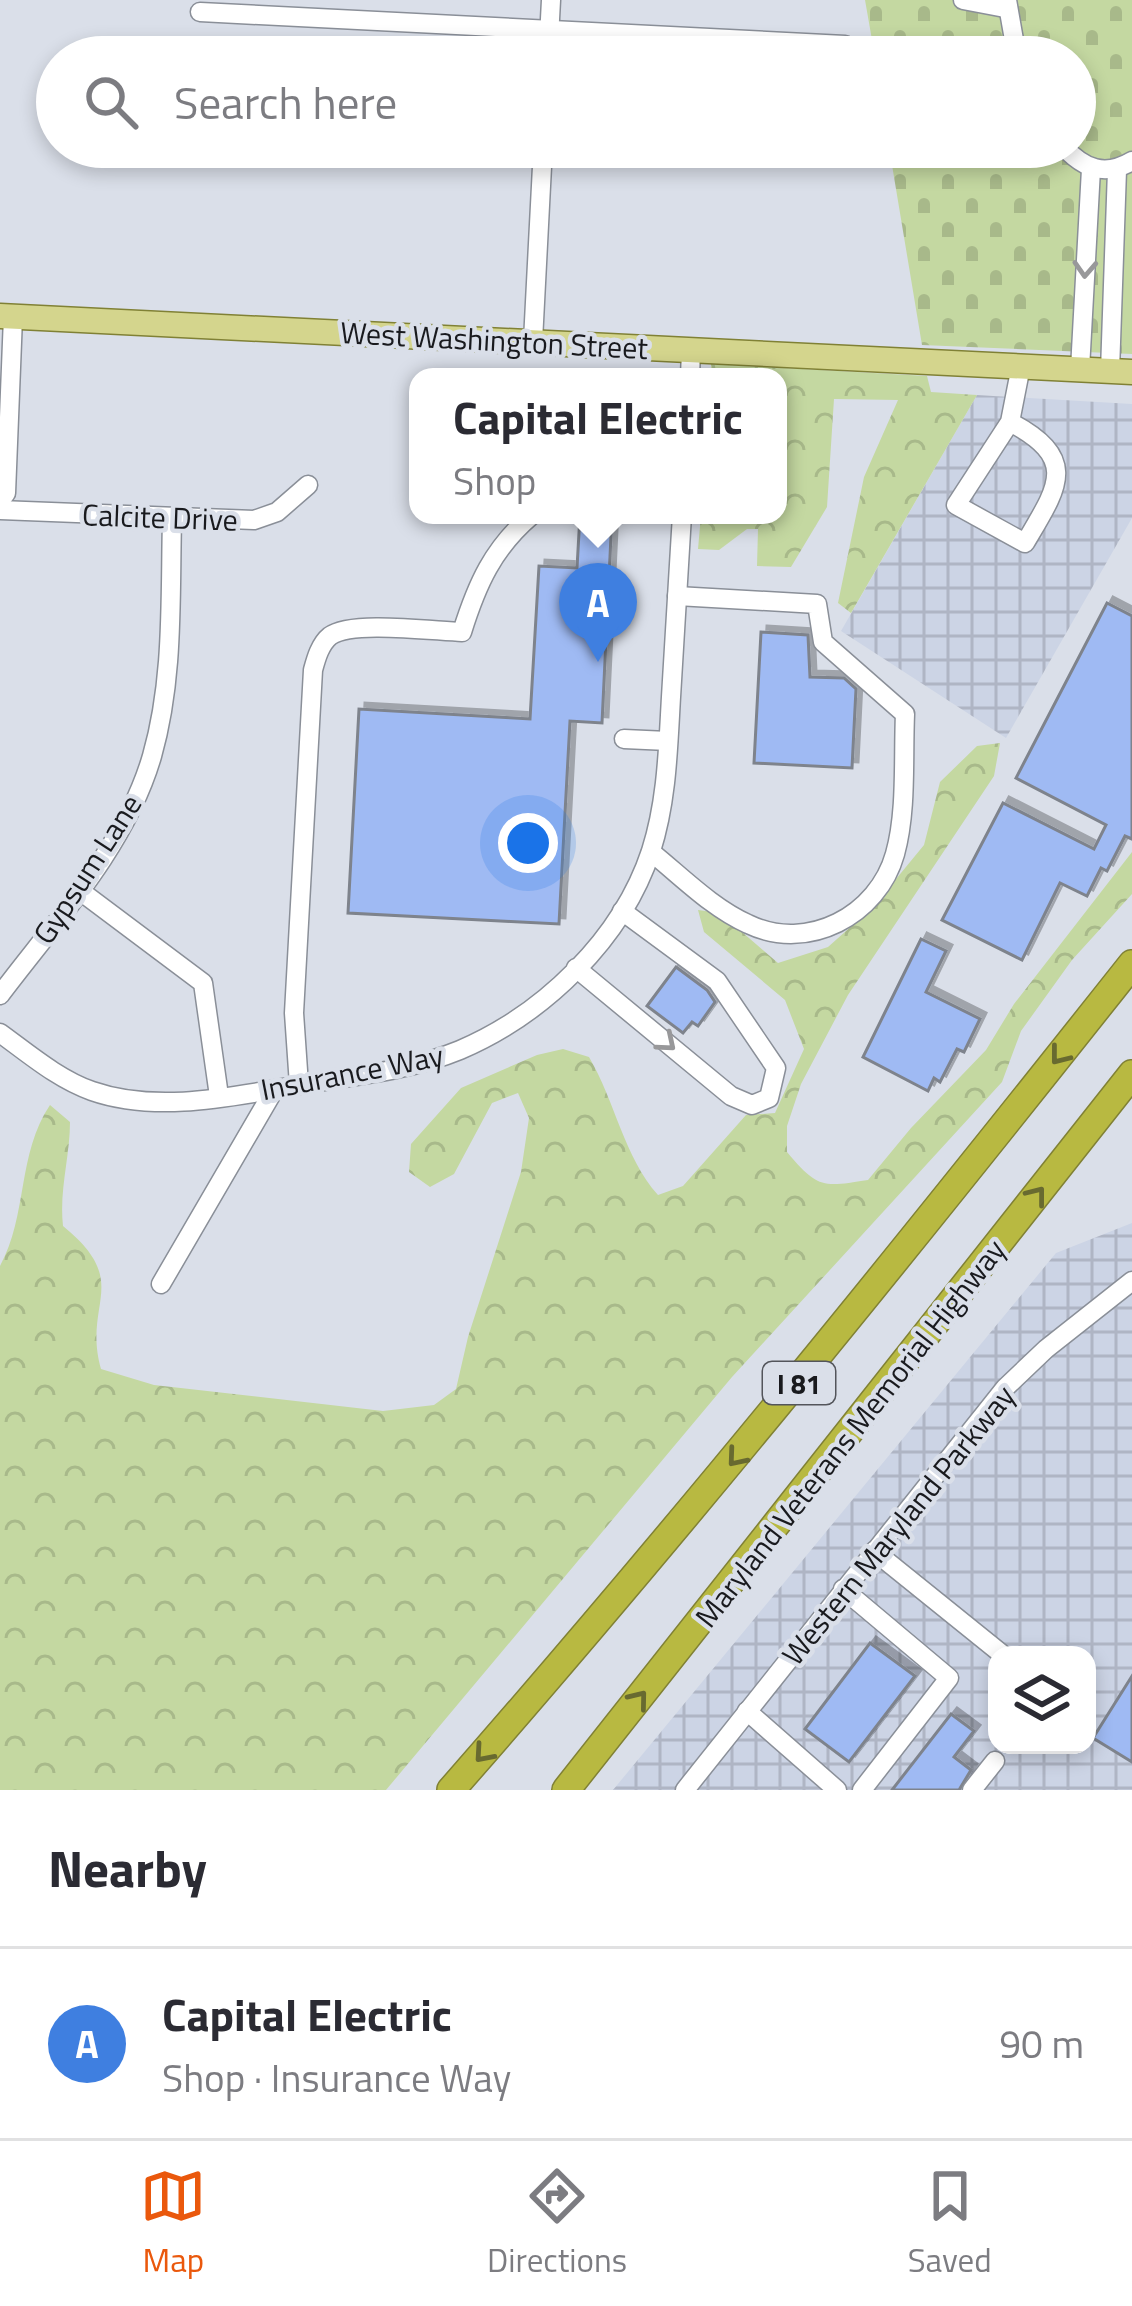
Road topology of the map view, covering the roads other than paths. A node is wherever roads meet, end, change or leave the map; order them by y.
1 (551, 0) edge
2 (963, 0) edge
3 (1006, 4) edge
4 (200, 12) dead end
5 (549, 30) junction
6 (549, 36) edge
7 (667, 36) edge
8 (1013, 36) edge
9 (1125, 165) edge
10 (542, 168) edge
11 (1091, 169) joint
12 (7, 316) edge
13 (533, 341) junction
14 (692, 350) junction
15 (1021, 366) junction
16 (691, 368) edge
17 (1080, 369) junction
18 (1121, 371) edge
19 (1010, 422) junction
20 (308, 485) dead end
21 (0, 500) edge
22 (0, 510) edge
23 (172, 519) junction
24 (522, 524) edge
25 (681, 524) edge
26 (677, 596) junction
27 (624, 740) dead end
28 (668, 741) junction
29 (651, 852) junction
30 (79, 890) junction
31 (622, 911) junction
32 (1132, 964) edge
33 (576, 968) junction
34 (0, 995) edge
35 (0, 1033) edge
36 (1132, 1074) edge
37 (299, 1085) junction
38 (274, 1090) junction
39 (219, 1096) junction
40 (1132, 1281) edge
41 (161, 1284) dead end
42 (874, 1551) junction
43 (843, 1589) junction
44 (992, 1646) edge
45 (747, 1712) junction
46 (994, 1761) dead end
47 (451, 1790) edge
48 (566, 1790) edge
49 (686, 1790) edge
50 (837, 1790) edge
51 (862, 1790) edge
52 (972, 1790) edge

1 - 5 street
2 - 3 street
3 - 8 street
4 - 5 street
5 - 6 street
5 - 7 street
9 - 11 street
9 - 18 street
10 - 13 street
11 -> 17 street
12 - 13 main road, West Washington Street
12 - 21 street
13 - 14 main road, West Washington Street
14 - 15 main road, West Washington Street
14 - 16 street
15 - 17 main road, West Washington Street
15 - 19 street
17 - 18 main road, West Washington Street
19 - 19 street
20 - 23 street, Calcite Drive
22 - 23 street, Calcite Drive
23 - 30 street, Gypsum Lane
24 - 37 street
25 - 26 street, Insurance Way
26 - 28 street, Insurance Way
26 - 29 street
27 - 28 street
28 - 29 street, Insurance Way
29 - 31 street, Insurance Way
30 - 34 street, Gypsum Lane
30 - 39 street
31 - 33 street, Insurance Way
33 -> 31 street
32 -> 47 highway, I 81
33 - 37 street, Insurance Way
35 - 39 street, Insurance Way
48 -> 36 highway, Maryland Veterans Memorial Highway / I 81
37 - 38 street, Insurance Way
38 - 39 street, Insurance Way
38 - 41 street
40 - 42 street, Western Maryland Parkway
42 - 43 street, Western Maryland Parkway
42 - 44 street
43 - 45 street, Western Maryland Parkway
43 - 51 street
45 - 49 street, Western Maryland Parkway
45 - 50 street
46 - 52 street

